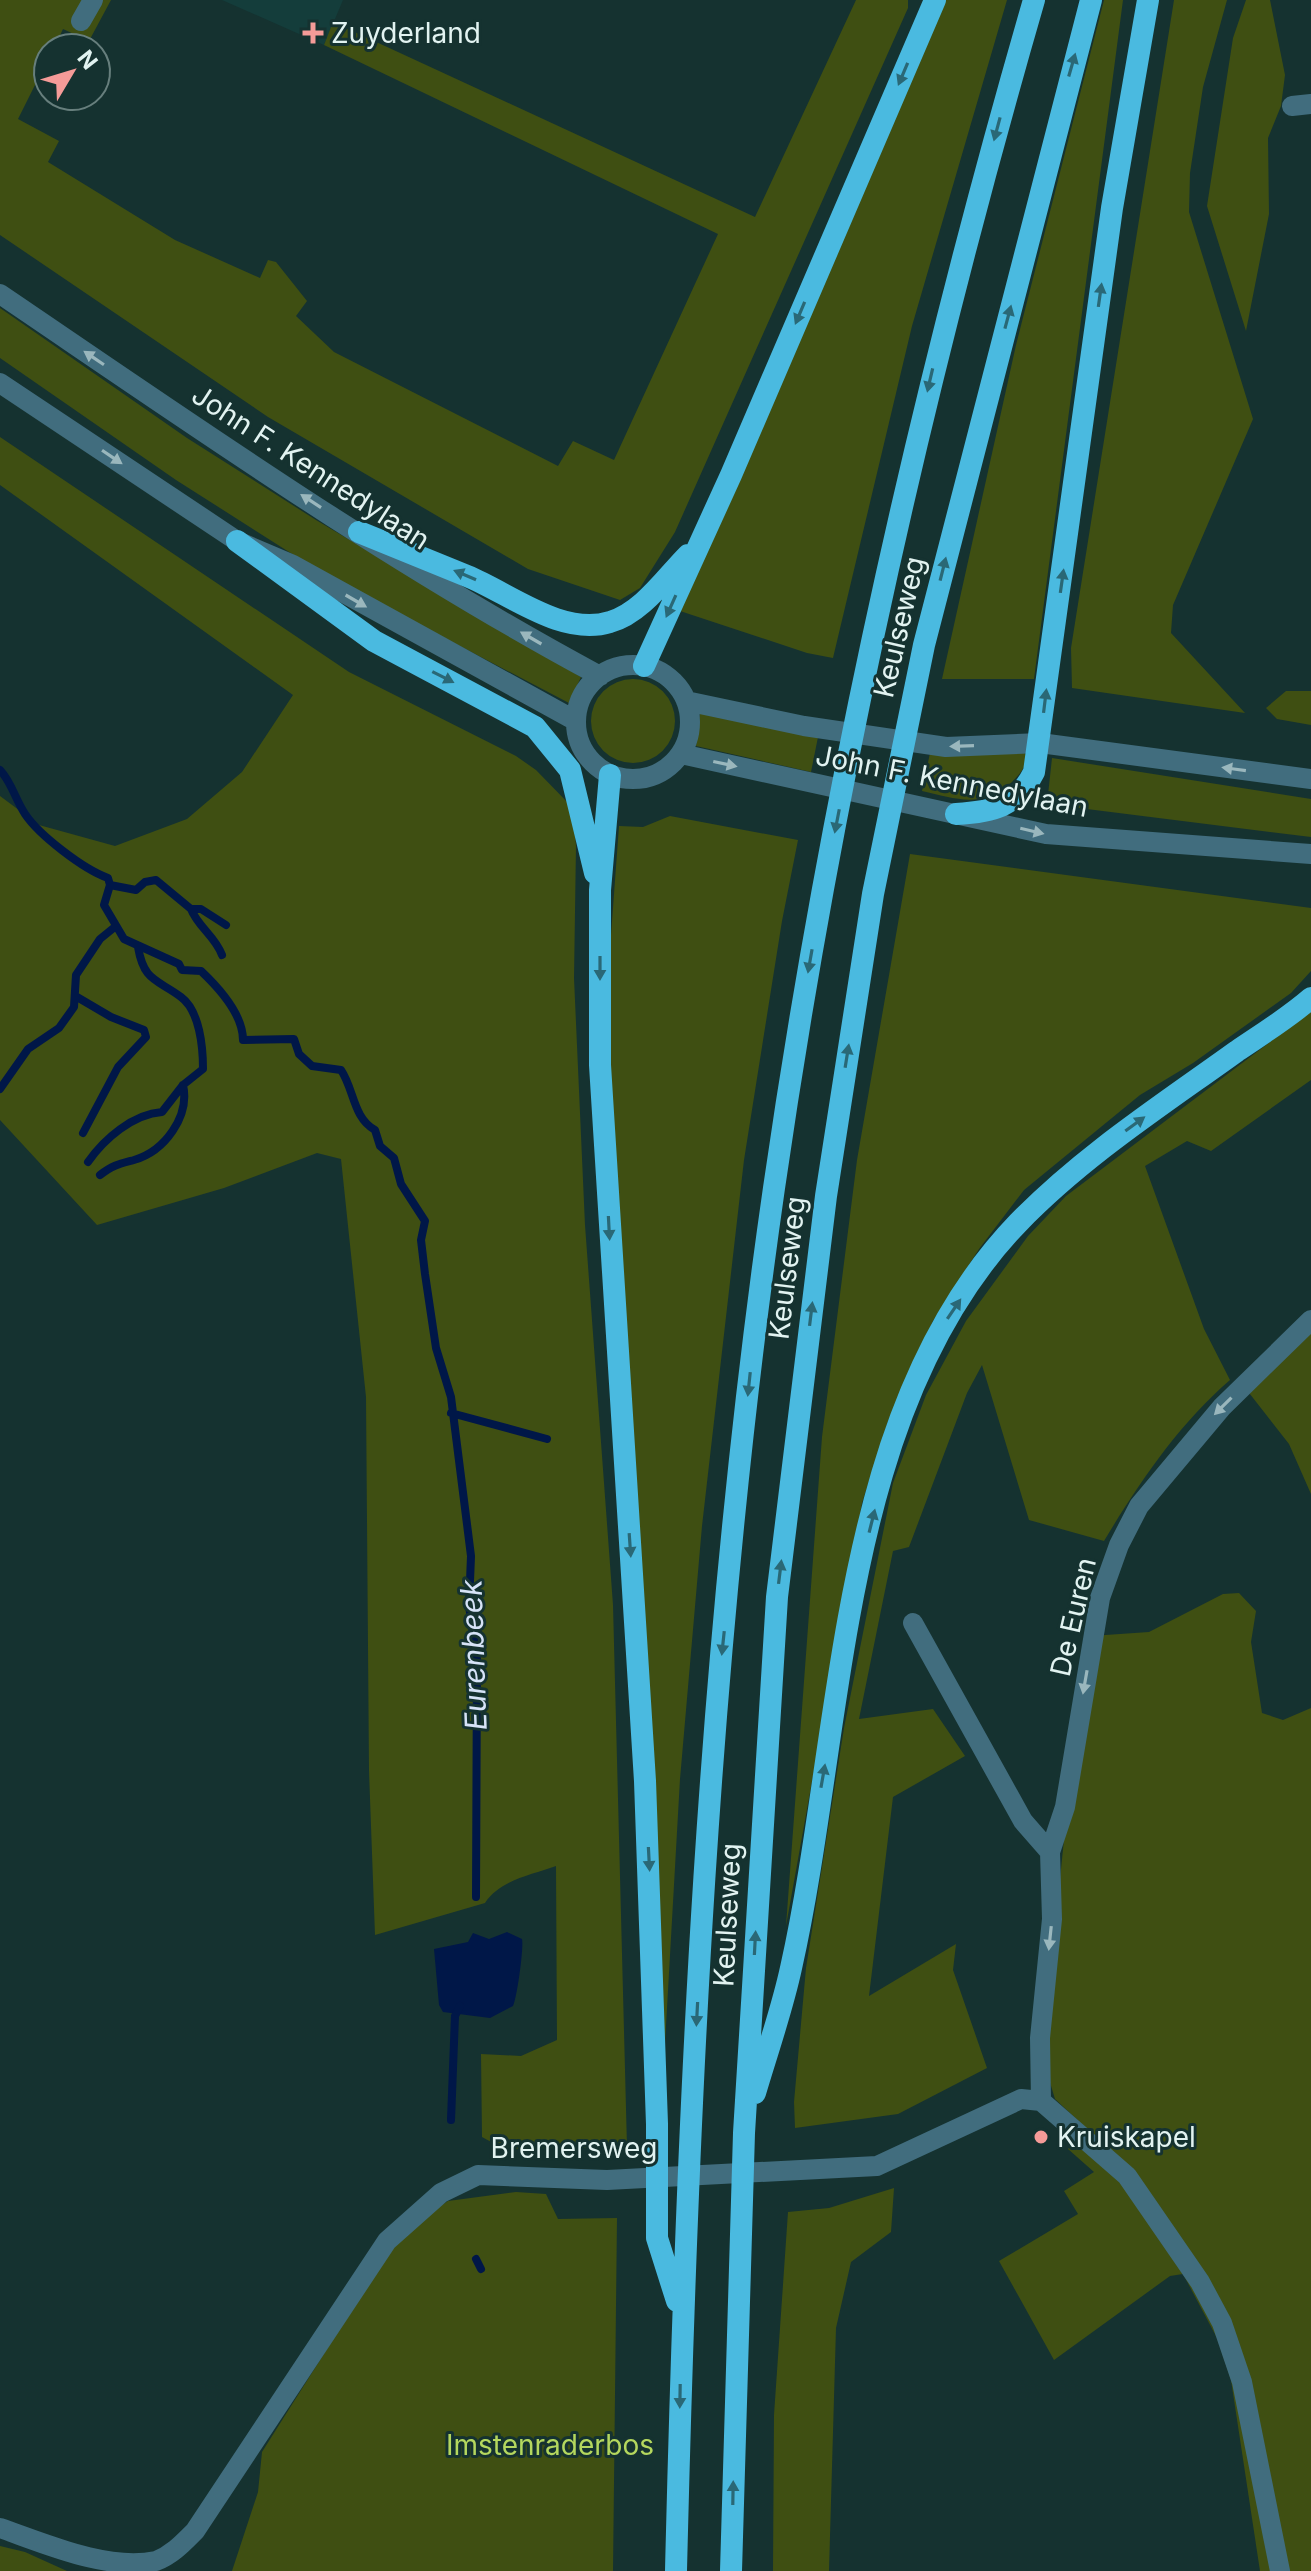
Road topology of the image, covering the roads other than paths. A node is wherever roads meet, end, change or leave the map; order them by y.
1 (93, 0) edge
2 (935, 0) edge
3 (1034, 0) edge
4 (1091, 0) edge
5 (1148, 0) edge
6 (81, 21) dead end
7 (0, 294) edge
8 (0, 383) edge
9 (359, 532) junction
10 (237, 541) junction
11 (698, 545) junction
12 (644, 666) junction
13 (600, 676) junction
14 (686, 701) junction
15 (576, 721) junction
16 (1040, 743) junction
17 (681, 754) junction
18 (610, 775) junction
19 (1311, 779) edge
20 (956, 814) junction
21 (1311, 854) edge
22 (600, 890) junction
23 (1311, 998) edge
24 (1311, 1320) edge
25 (913, 1623) dead end
26 (1050, 1852) junction
27 (1041, 2101) junction
28 (744, 2133) junction
29 (682, 2318) junction
30 (0, 2528) edge
31 (676, 2571) edge
32 (731, 2571) edge
33 (1280, 2571) edge

1 - 6 street
2 -> 11 highway
3 -> 29 highway, Keulseweg
28 -> 4 highway, Keulseweg
16 -> 5 highway
9 -> 7 street, John F. Kennedylaan
8 -> 10 street
11 -> 9 highway
13 -> 9 street, John F. Kennedylaan
10 -> 15 street
10 -> 22 highway
11 -> 12 highway
12 - 13 street
12 - 14 street
13 - 15 street
16 -> 14 street, John F. Kennedylaan
14 - 17 street
15 - 18 street
19 -> 16 street, John F. Kennedylaan
16 - 20 highway
17 - 18 street
17 -> 20 street, John F. Kennedylaan
18 - 22 highway
20 -> 21 street, John F. Kennedylaan
22 -> 29 highway
28 -> 23 highway
24 -> 26 street, De Euren
25 - 26 street
26 -> 27 street, De Euren
27 - 30 street, Bremersweg
27 - 33 street
32 -> 28 highway, Keulseweg
29 -> 31 highway, Keulseweg

